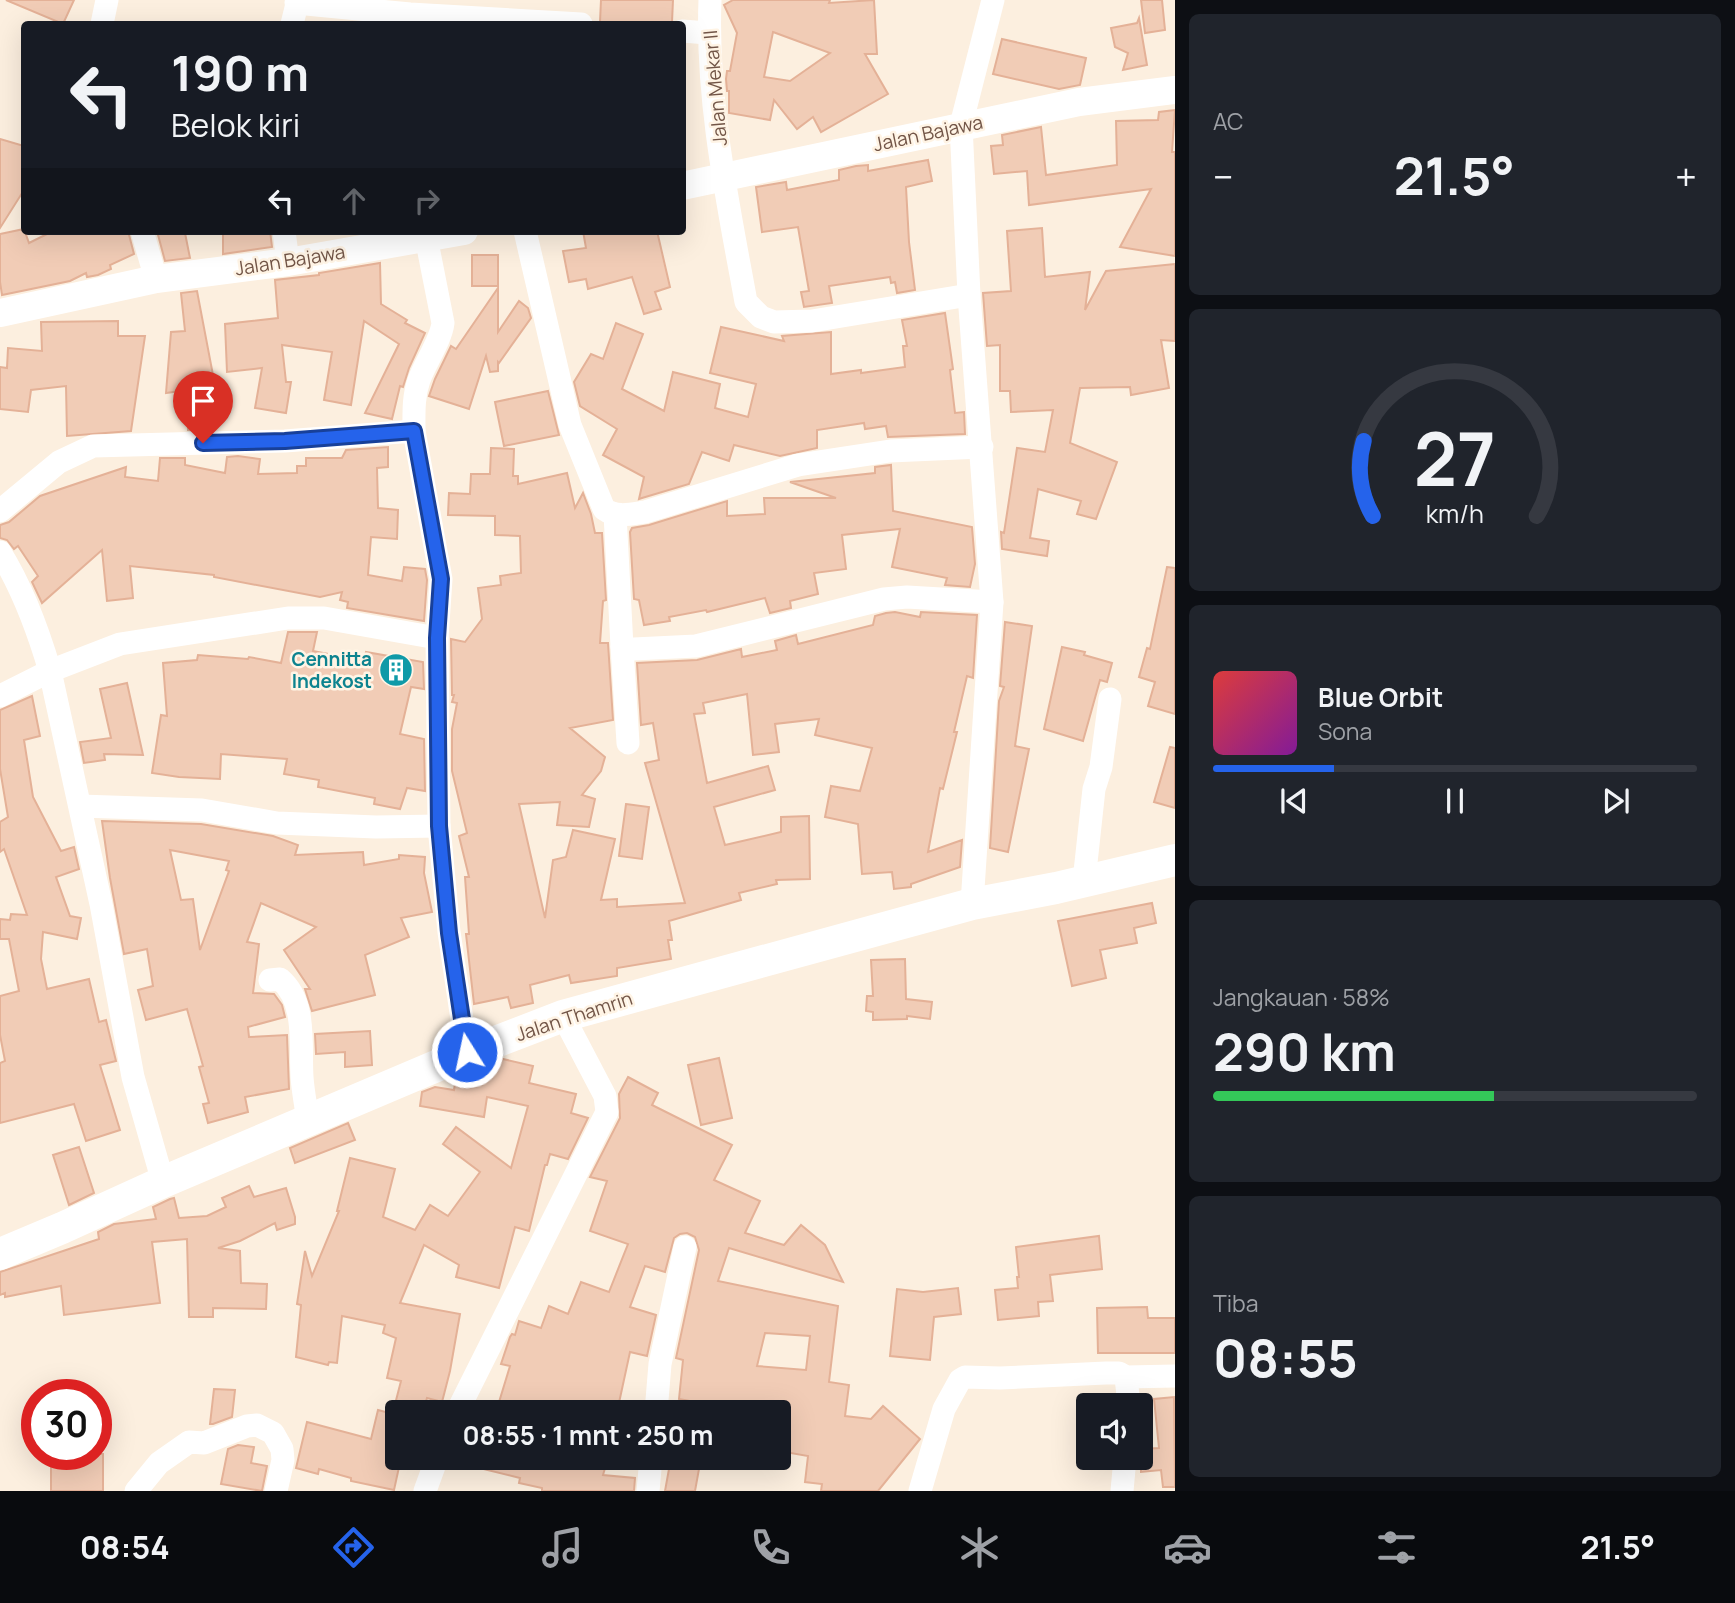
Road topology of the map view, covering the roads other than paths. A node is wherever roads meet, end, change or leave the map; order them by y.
1 (107, 0) edge
2 (709, 0) edge
3 (993, 0) edge
4 (295, 9) edge
5 (103, 21) edge
6 (530, 21) edge
7 (686, 31) edge
8 (708, 33) junction
9 (1175, 90) edge
10 (961, 125) junction
11 (724, 176) junction
12 (686, 185) edge
13 (143, 235) edge
14 (285, 235) edge
15 (439, 235) edge
16 (526, 235) edge
17 (426, 237) junction
18 (289, 262) junction
19 (156, 279) junction
20 (969, 295) junction
21 (0, 313) edge
22 (414, 431) junction
23 (982, 447) junction
24 (0, 512) edge
25 (615, 514) junction
26 (0, 552) edge
27 (992, 602) junction
28 (437, 638) junction
29 (622, 647) junction
30 (50, 671) junction
31 (0, 696) edge
32 (1110, 699) dead end
33 (628, 743) dead end
34 (80, 806) junction
35 (439, 826) junction
36 (1175, 860) edge
37 (1084, 881) junction
38 (972, 904) junction
39 (270, 980) dead end
40 (562, 1016) junction
41 (467, 1052) junction
42 (308, 1121) junction
43 (163, 1182) junction
44 (685, 1247) dead end
45 (0, 1254) edge
46 (1175, 1376) edge
47 (1126, 1377) junction
48 (1128, 1393) edge
49 (463, 1400) edge
50 (657, 1400) edge
51 (433, 1470) edge
52 (650, 1470) edge
53 (1124, 1470) edge
54 (136, 1491) edge
55 (276, 1491) edge
56 (425, 1491) edge
57 (648, 1491) edge
58 (920, 1491) edge
59 (1122, 1491) edge

1 - 5 street
2 - 8 street, Jalan Mekar II
3 - 10 street
4 - 6 street
7 - 8 street
8 - 11 street, Jalan Mekar II
9 - 10 street, Jalan Bajawa
10 - 11 street, Jalan Bajawa
10 - 20 street
11 - 12 street, Jalan Bajawa
11 - 20 street, Jalan Mekar II
13 - 19 street
14 - 18 street
15 - 17 street, Jalan Bajawa
16 - 25 street
17 - 18 street, Jalan Bajawa
17 - 22 street
18 - 19 street, Jalan Bajawa
19 - 21 street, Jalan Bajawa
20 - 23 street
22 - 24 street
22 - 28 street
23 - 25 street
23 - 27 street
25 - 29 street
26 - 30 street
27 - 29 street
27 - 38 street
28 - 30 street
28 - 35 street
29 - 33 street
30 - 31 street
30 - 34 street
32 - 37 street
34 - 35 street
34 - 43 street
35 - 41 street
36 - 37 main road, Jalan Thamrin
37 - 38 main road, Jalan Thamrin
38 - 40 main road, Jalan Thamrin
39 - 42 street
40 - 41 main road, Jalan Thamrin
40 - 49 street
41 - 42 main road, Jalan Thamrin
42 - 43 main road, Jalan Thamrin
43 - 45 main road, Jalan Thamrin
44 - 50 street
46 - 47 street
47 - 48 street
47 - 58 street
51 - 56 street
52 - 57 street
53 - 59 street
54 - 55 street

